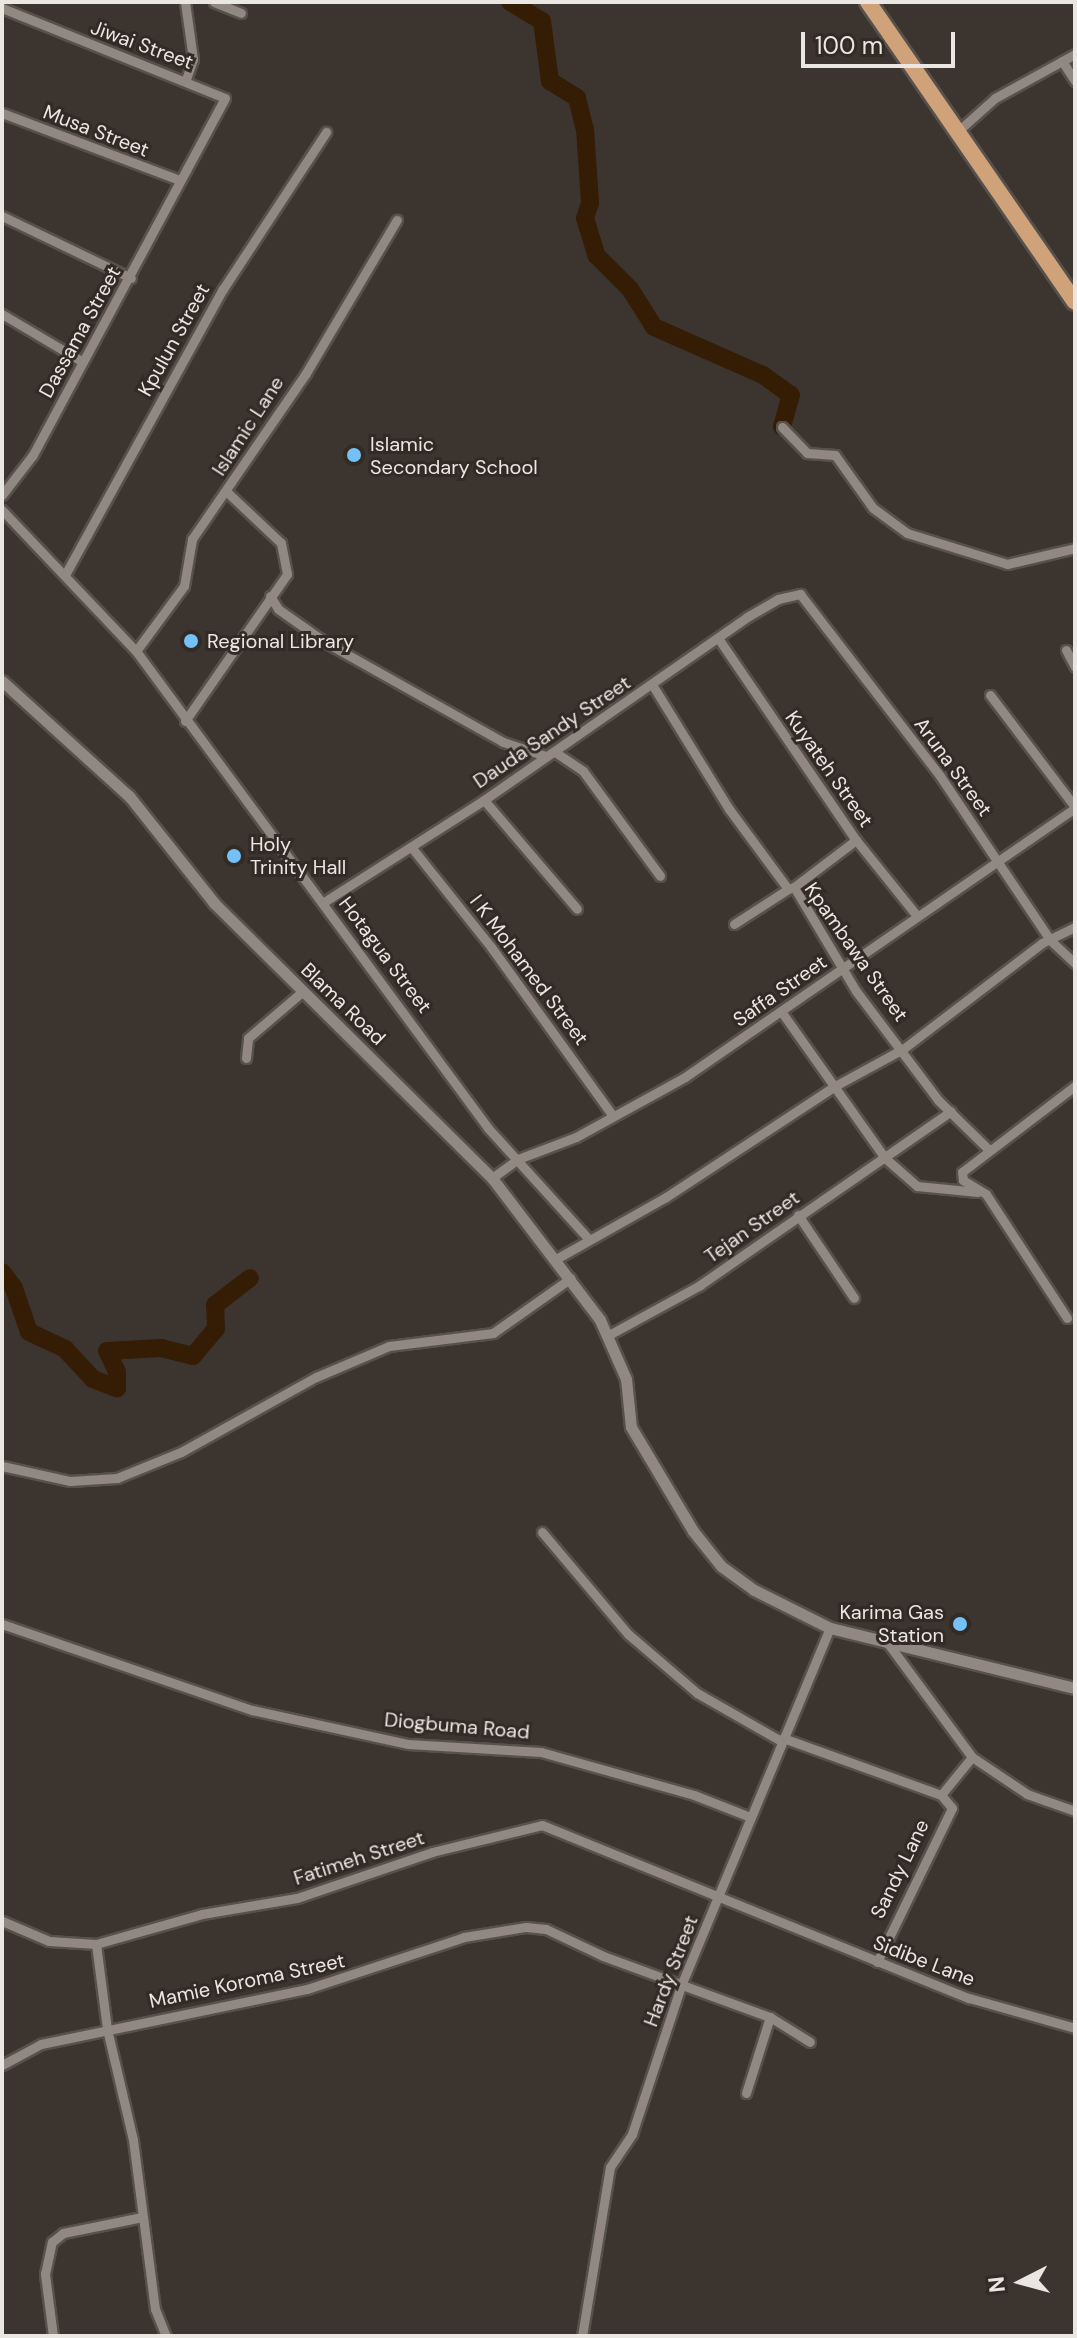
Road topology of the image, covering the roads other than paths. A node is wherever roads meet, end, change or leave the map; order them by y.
1 (185, 2) edge
2 (214, 2) edge
3 (868, 2) edge
4 (2, 8) edge
5 (241, 13) dead end
6 (1075, 54) edge
7 (1062, 61) junction
8 (186, 79) junction
9 (1075, 81) edge
10 (225, 98) joint
11 (2, 113) edge
12 (326, 132) dead end
13 (957, 132) junction
14 (179, 180) junction
15 (2, 216) edge
16 (397, 220) dead end
17 (131, 278) junction
18 (1075, 302) edge
19 (2, 314) edge
20 (83, 362) junction
21 (782, 427) dead end
22 (227, 492) junction
23 (2, 495) edge
24 (2, 510) edge
25 (1075, 548) edge
26 (66, 573) junction
27 (800, 594) joint
28 (270, 596) junction
29 (718, 638) junction
30 (1066, 650) dead end
31 (136, 651) junction
32 (1075, 667) edge
33 (2, 681) edge
34 (653, 686) junction
35 (990, 695) dead end
36 (185, 721) junction
37 (551, 754) junction
38 (484, 800) junction
39 (1075, 808) edge
40 (856, 840) junction
41 (412, 848) junction
42 (998, 862) junction
43 (660, 876) dead end
44 (791, 888) junction
45 (324, 902) junction
46 (577, 909) dead end
47 (917, 916) junction
48 (734, 924) dead end
49 (1075, 927) edge
50 (1050, 940) junction
51 (1075, 963) edge
52 (844, 967) junction
53 (303, 991) junction
54 (783, 1014) junction
55 (903, 1049) junction
56 (246, 1058) dead end
57 (835, 1086) junction
58 (1075, 1086) edge
59 (951, 1111) junction
60 (613, 1116) junction
61 (988, 1149) junction
62 (885, 1158) junction
63 (518, 1159) junction
64 (492, 1178) junction
65 (986, 1194) junction
66 (798, 1215) junction
67 (587, 1237) junction
68 (556, 1259) junction
69 (571, 1278) junction
70 (854, 1298) dead end
71 (1067, 1318) dead end
72 (607, 1336) junction
73 (2, 1466) edge
74 (542, 1532) dead end
75 (2, 1624) edge
76 (830, 1628) junction
77 (887, 1642) junction
78 (1075, 1688) edge
79 (782, 1740) junction
80 (972, 1757) junction
81 (941, 1795) junction
82 (1075, 1811) edge
83 (750, 1817) junction
84 (719, 1899) junction
85 (2, 1921) edge
86 (96, 1944) junction
87 (877, 1962) junction
88 (682, 1983) junction
89 (770, 2017) junction
90 (1075, 2028) edge
91 (107, 2029) junction
92 (810, 2042) dead end
93 (2, 2065) edge
94 (746, 2093) dead end
95 (142, 2217) junction
96 (53, 2336) edge
97 (166, 2336) edge
98 (582, 2336) edge

1 - 8 street
2 - 5 street
3 - 13 highway
4 - 8 street, Jiwai Street
6 - 7 street
7 - 9 street
7 - 13 street
8 - 10 street, Jiwai Street
10 - 14 street, Dassama Street
11 - 14 street, Musa Street
12 - 26 street, Kpulun Street
13 - 18 highway
14 - 17 street, Dassama Street
15 - 17 street
16 - 22 street, Islamic Lane
17 - 20 street, Dassama Street
19 - 20 street
20 - 23 street, Dassama Street
21 - 25 street
22 - 28 street
22 - 31 street, Islamic Lane
24 - 26 street, Hotagua Street
26 - 31 street, Hotagua Street
27 - 29 street, Dauda Sandy Street
27 - 42 street, Aruna Street
28 - 36 street
28 - 37 street
29 - 34 street, Dauda Sandy Street
29 - 40 street, Kuyateh Street
30 - 32 street
31 - 36 street, Hotagua Street
33 - 53 street, Blama Road
34 - 37 street, Dauda Sandy Street
34 - 44 street, Kpambawa Street
35 - 39 street
36 - 45 street, Hotagua Street
37 - 38 street, Dauda Sandy Street
37 - 43 street
38 - 41 street, Dauda Sandy Street
38 - 46 street
39 - 42 street, Saffa Street
40 - 44 street
40 - 47 street, Kuyateh Street
41 - 45 street, Dauda Sandy Street
41 - 60 street, I K Mohamed Street
42 - 47 street, Saffa Street
42 - 50 street, Aruna Street
44 - 48 street
44 - 52 street, Kpambawa Street
45 - 63 street, Hotagua Street
47 - 52 street, Saffa Street
49 - 50 street
50 - 51 street, Aruna Street
50 - 55 street
52 - 54 street, Saffa Street
52 - 55 street, Kpambawa Street
53 - 56 street
53 - 64 street, Blama Road
54 - 57 street
54 - 60 street, Saffa Street
55 - 57 street
55 - 59 street, Kpambawa Street
57 - 62 street
57 - 67 street
58 - 61 street
59 - 61 street, Kpambawa Street
59 - 62 street, Tejan Street
60 - 63 street, Saffa Street
61 - 65 street
62 - 65 street
62 - 66 street, Tejan Street
63 - 64 street, Saffa Street
63 - 67 street, Hotagua Street
64 - 68 street, Blama Road
65 - 71 street
66 - 70 street
66 - 72 street, Tejan Street
67 - 68 street
68 - 69 street, Blama Road
69 - 72 street, Blama Road
69 - 73 street
72 - 76 street, Blama Road
74 - 79 street
75 - 83 street, Diogbuma Road
76 - 77 street
76 - 79 street, Hardy Street
77 - 78 street
77 - 80 street
79 - 81 street
79 - 83 street, Hardy Street
80 - 81 street
80 - 82 street
81 - 87 street, Sandy Lane
83 - 84 street, Hardy Street
84 - 86 street, Fatimeh Street
84 - 87 street, Sidibe Lane
84 - 88 street, Hardy Street
85 - 86 street, Fatimeh Street
86 - 91 street
87 - 90 street, Sidibe Lane
88 - 89 street, Mamie Koroma Street
88 - 91 street, Mamie Koroma Street
88 - 98 street, Hardy Street
89 - 92 street, Mamie Koroma Street
89 - 94 street
91 - 93 street, Mamie Koroma Street
91 - 95 street
95 - 96 street
95 - 97 street

